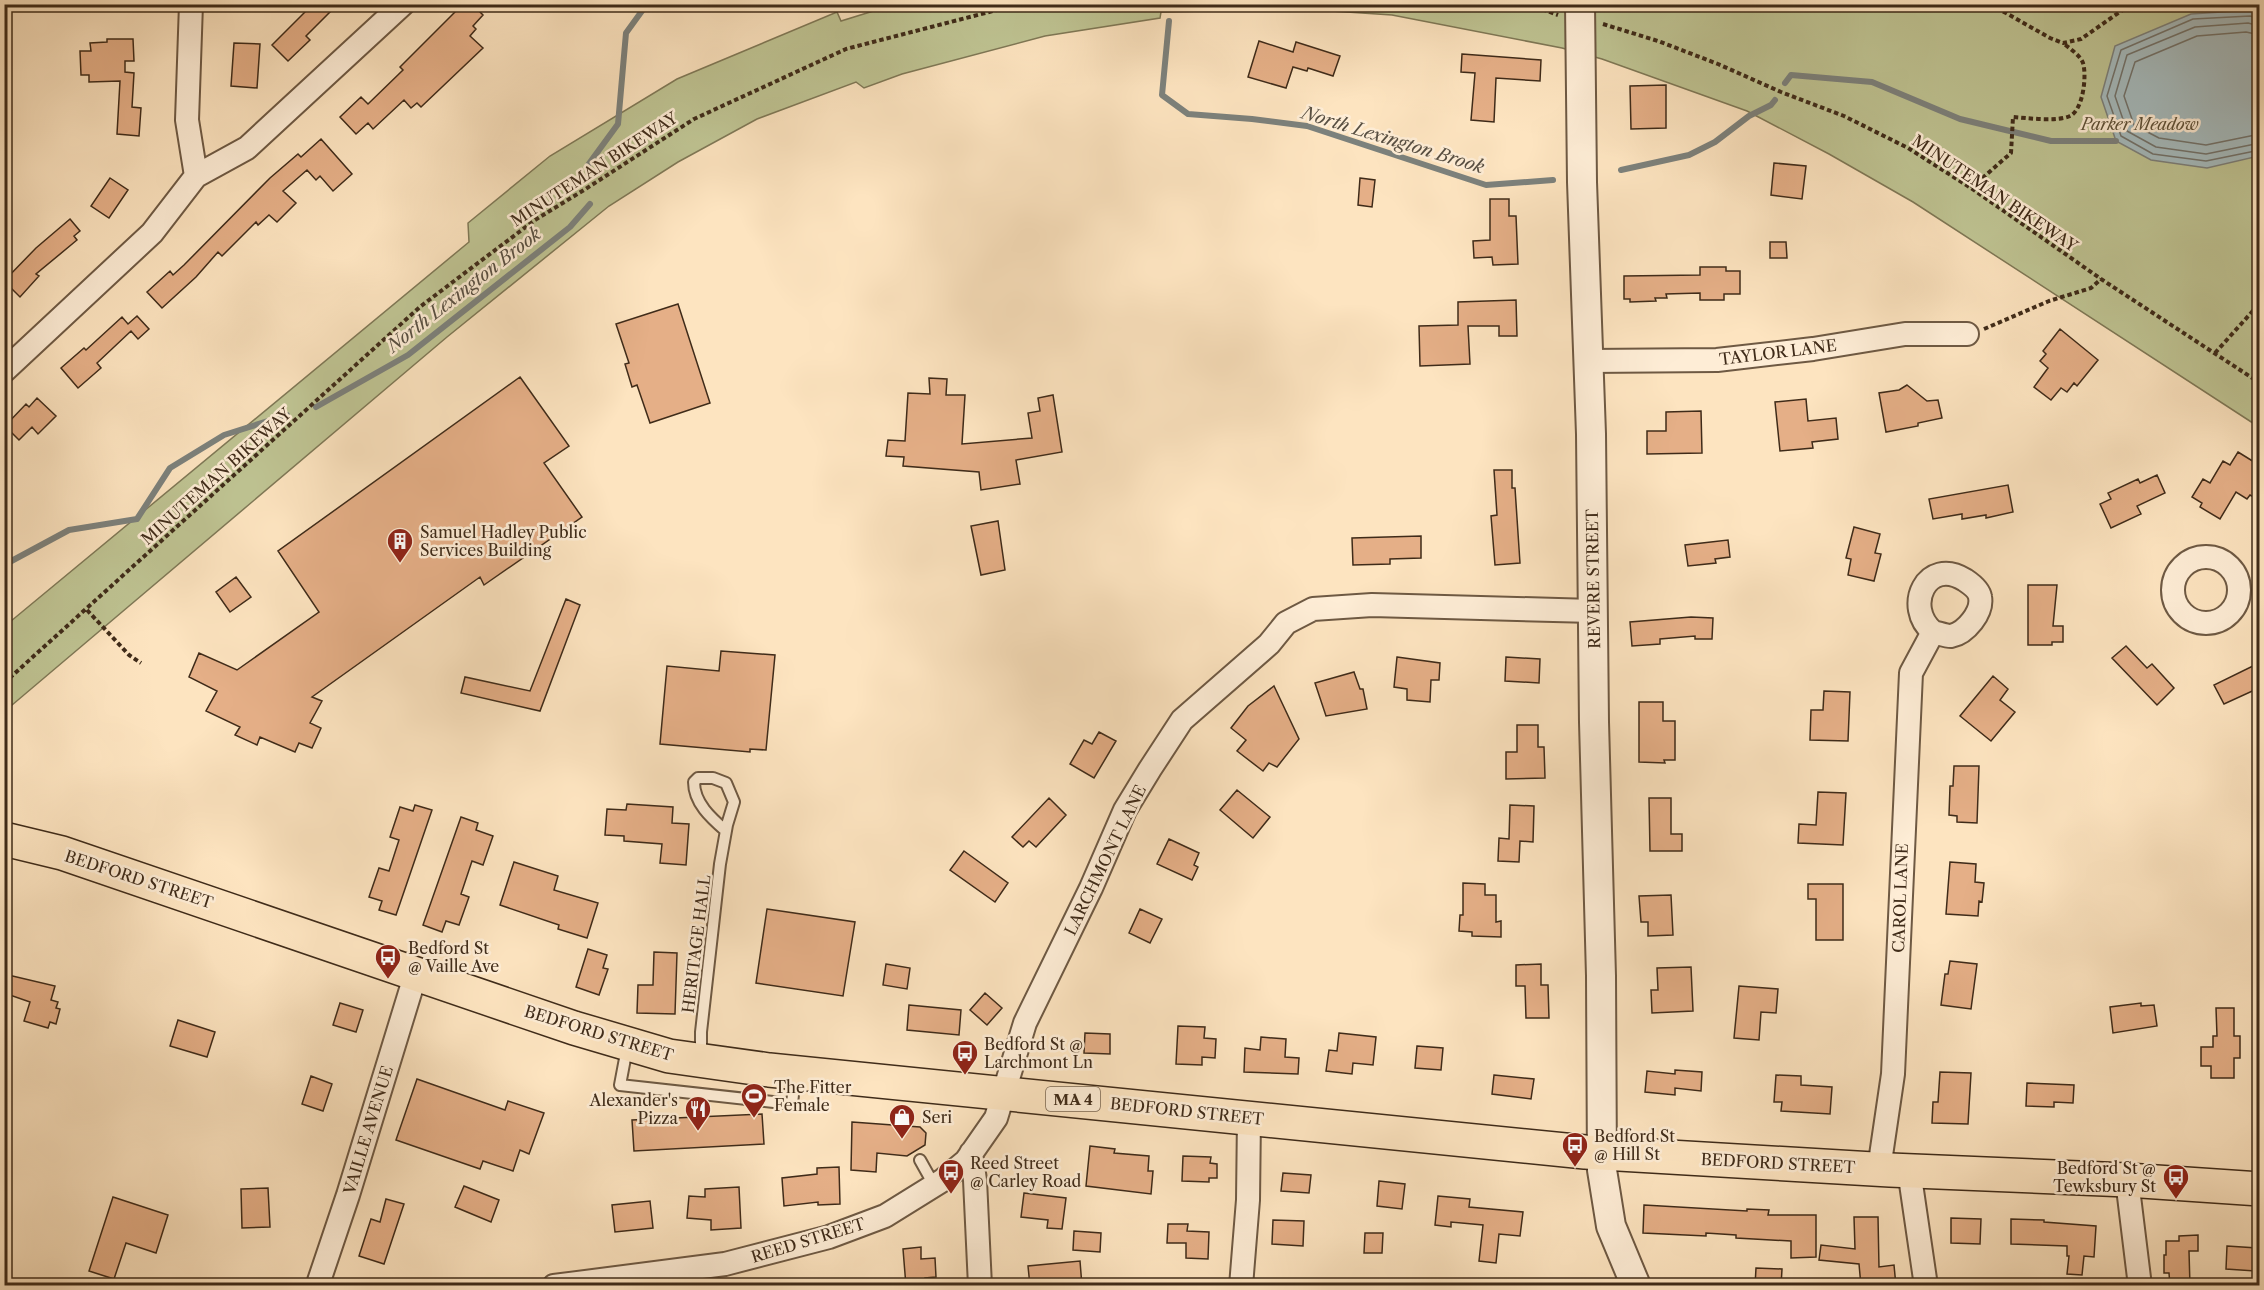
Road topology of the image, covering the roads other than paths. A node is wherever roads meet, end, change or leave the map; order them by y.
1 (191, 4) edge
2 (403, 4) edge
3 (1581, 12) edge
4 (196, 176) junction
5 (1968, 334) road end
6 (1588, 361) junction
7 (4, 371) edge
8 (1593, 611) junction
9 (1933, 632) dead end
10 (726, 831) junction
11 (4, 839) edge
12 (416, 974) junction
13 (628, 1044) junction
14 (701, 1060) junction
15 (794, 1088) junction
16 (1005, 1092) junction
17 (1249, 1117) junction
18 (971, 1153) junction
19 (1602, 1153) junction
20 (920, 1160) dead end
21 (1894, 1170) junction
22 (2127, 1180) junction
23 (934, 1185) junction
24 (2259, 1189) edge
25 (623, 1282) edge
26 (320, 1286) edge
27 (554, 1286) edge
28 (980, 1286) edge
29 (1241, 1286) edge
30 (1636, 1286) edge
31 (1926, 1286) edge
32 (2140, 1286) edge

1 - 4 street
2 - 4 street
3 - 6 street, REVERE STREET
4 - 7 street
5 - 6 street, TAYLOR LANE
6 - 8 street, REVERE STREET
8 - 16 street, LARCHMONT LANE
8 - 19 street, REVERE STREET
9 - 21 street, CAROL LANE
10 - 10 lane, HERITAGE HALL
10 - 14 lane, HERITAGE HALL
11 - 12 main road, BEDFORD STREET / MA 4
12 - 13 main road, BEDFORD STREET / MA 4
12 - 26 street, VAILLE AVENUE
13 - 14 main road, BEDFORD STREET / MA 4
13 - 15 lane
14 - 15 main road, BEDFORD STREET / MA 4
15 - 16 main road, BEDFORD STREET / MA 4
16 - 17 main road, BEDFORD STREET / MA 4
16 - 18 street, REED STREET
17 - 19 main road, BEDFORD STREET / MA 4
17 - 29 street
18 - 23 street, REED STREET
18 - 28 street
19 - 21 main road, BEDFORD STREET / MA 4
19 - 30 street, REVERE STREET
20 - 23 lane
21 - 22 main road, BEDFORD STREET / MA 4
21 - 31 street, CAROL LANE
22 - 24 main road, BEDFORD STREET / MA 4
22 - 32 street
23 - 25 street, REED STREET
25 - 27 street, REED STREET

